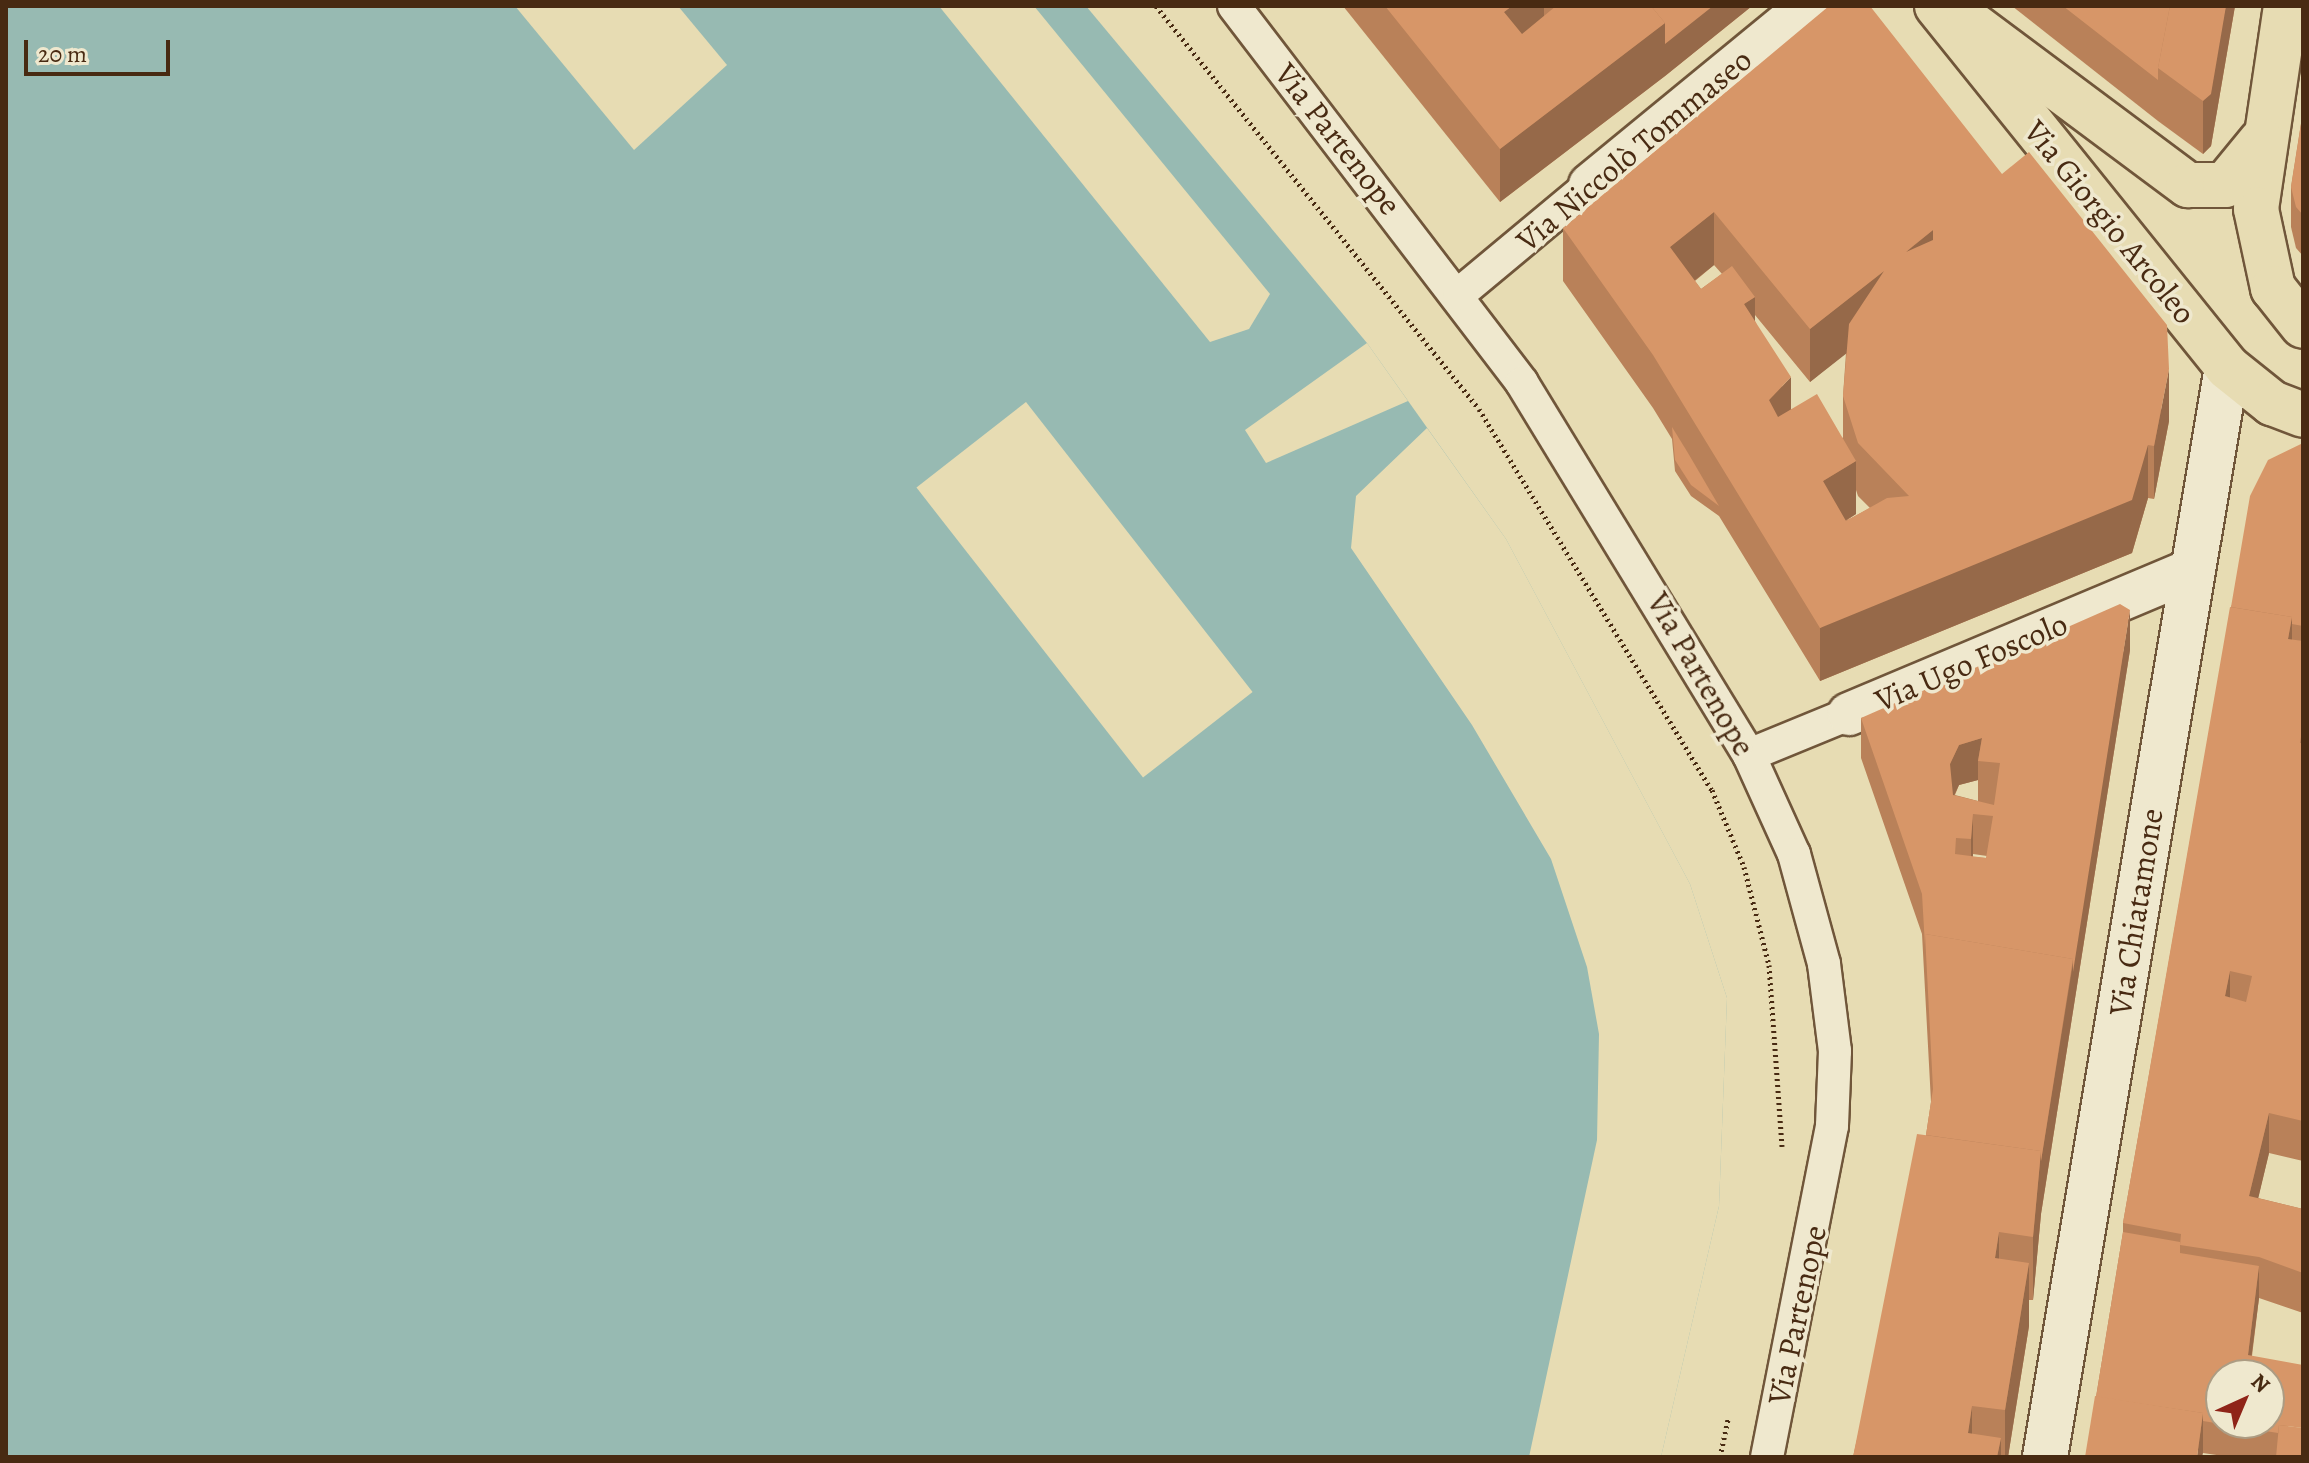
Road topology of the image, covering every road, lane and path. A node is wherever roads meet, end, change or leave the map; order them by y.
1 (1156, 6) edge
2 (1234, 6) edge
3 (1808, 6) edge
4 (1937, 6) edge
5 (1948, 6) edge
6 (2286, 6) edge
7 (2261, 141) junction
8 (1590, 185) joint
9 (1459, 294) junction
10 (2303, 326) edge
11 (2227, 367) junction
12 (2303, 415) edge
13 (2194, 569) junction
14 (1849, 714) joint
15 (1749, 755) junction
16 (1782, 1153) dead end
17 (1730, 1412) dead end
18 (1720, 1457) edge
19 (1767, 1457) edge
20 (2045, 1457) edge

1 - 16 path
2 - 9 street, Via Partenope
3 - 8 street, Via Niccolò Tommaseo
4 - 11 main road, Via Giorgio Arcoleo
5 - 7 main road, Via Giorgio Arcoleo
6 - 7 main road
7 - 10 main road
8 - 9 street, Via Niccolò Tommaseo
9 - 15 street, Via Partenope
11 - 12 main road, Via Giorgio Arcoleo
11 - 13 street, Via Chiatamone
13 - 14 street, Via Ugo Foscolo
13 - 20 street, Via Chiatamone
14 - 15 street, Via Ugo Foscolo
15 - 19 street, Via Partenope
17 - 18 path

